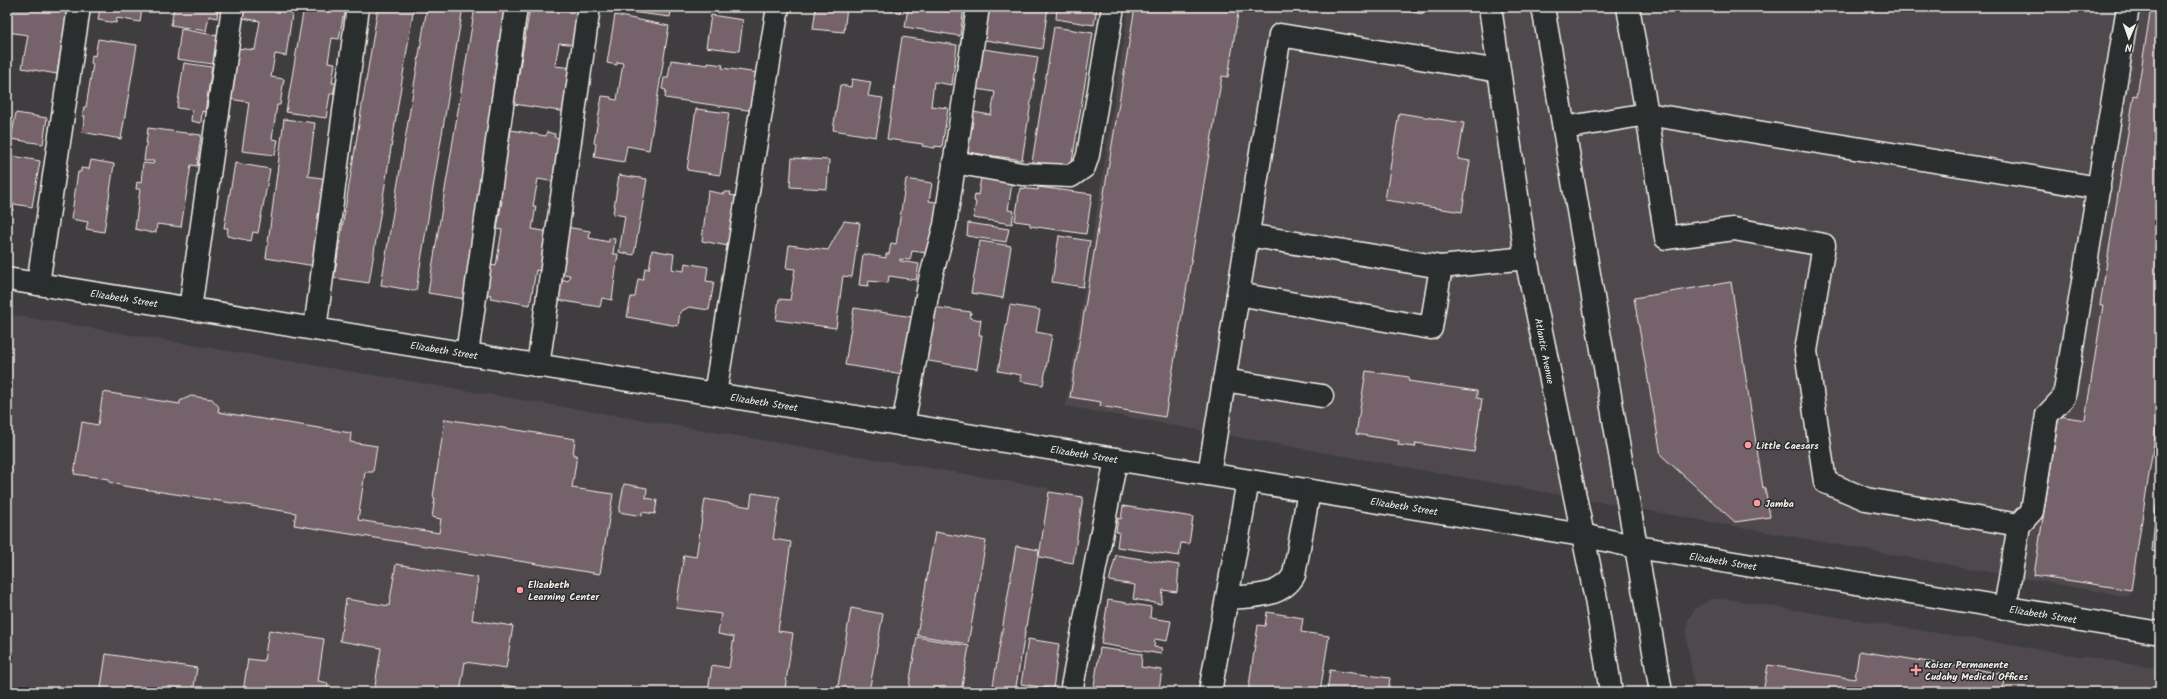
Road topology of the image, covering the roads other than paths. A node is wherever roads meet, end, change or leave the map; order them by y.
1 (79, 7) edge
2 (233, 7) edge
3 (358, 7) edge
4 (516, 7) edge
5 (589, 7) edge
6 (778, 7) edge
7 (978, 7) edge
8 (1113, 7) edge
9 (1490, 7) edge
10 (1543, 7) edge
11 (1628, 7) edge
12 (2128, 7) edge
13 (1499, 71) junction
14 (1647, 114) junction
15 (1564, 128) junction
16 (954, 162) junction
17 (2099, 188) junction
18 (1247, 235) junction
19 (1526, 258) junction
20 (1441, 267) junction
21 (7, 279) edge
22 (38, 284) junction
23 (1238, 294) junction
24 (190, 309) junction
25 (314, 329) junction
26 (467, 354) junction
27 (538, 366) junction
28 (1224, 380) junction
29 (714, 394) junction
30 (1322, 396) dead end
31 (903, 425) junction
32 (1116, 459) junction
33 (1209, 474) junction
34 (1248, 481) junction
35 (1309, 491) junction
36 (2019, 525) junction
37 (1582, 535) junction
38 (1636, 547) junction
39 (1228, 598) junction
40 (2005, 608) junction
41 (2160, 633) edge
42 (1071, 692) edge
43 (1210, 692) edge
44 (1611, 692) edge
45 (1661, 692) edge

1 - 22 street
2 - 24 street
3 - 25 street
4 - 26 street
5 - 27 street
6 - 29 street
7 - 16 street
8 - 16 street
9 - 13 street, Atlantic Avenue
10 - 15 street
11 - 14 street
12 - 17 street
13 - 18 street
13 - 19 street, Atlantic Avenue
14 - 15 street
14 - 17 street
14 - 36 street
15 - 38 street
16 - 31 street
17 - 36 street
18 - 20 street
18 - 23 street
19 - 20 street
19 - 37 street, Atlantic Avenue
20 - 23 street
21 - 22 street, Elizabeth Street
22 - 24 street, Elizabeth Street
23 - 28 street
24 - 25 street, Elizabeth Street
25 - 26 street, Elizabeth Street
26 - 27 street, Elizabeth Street
27 - 29 street, Elizabeth Street
28 - 30 street
28 - 33 street
29 - 31 street, Elizabeth Street
31 - 32 street, Elizabeth Street
32 - 33 street, Elizabeth Street
32 - 42 street
33 - 34 street, Elizabeth Street
34 - 35 street, Elizabeth Street
34 - 39 street
35 - 37 street, Elizabeth Street
35 - 39 street
36 - 40 street
37 - 38 street, Elizabeth Street
37 - 44 street, Atlantic Avenue
38 - 40 street, Elizabeth Street
38 - 45 street
39 - 43 street
40 - 41 street, Elizabeth Street

